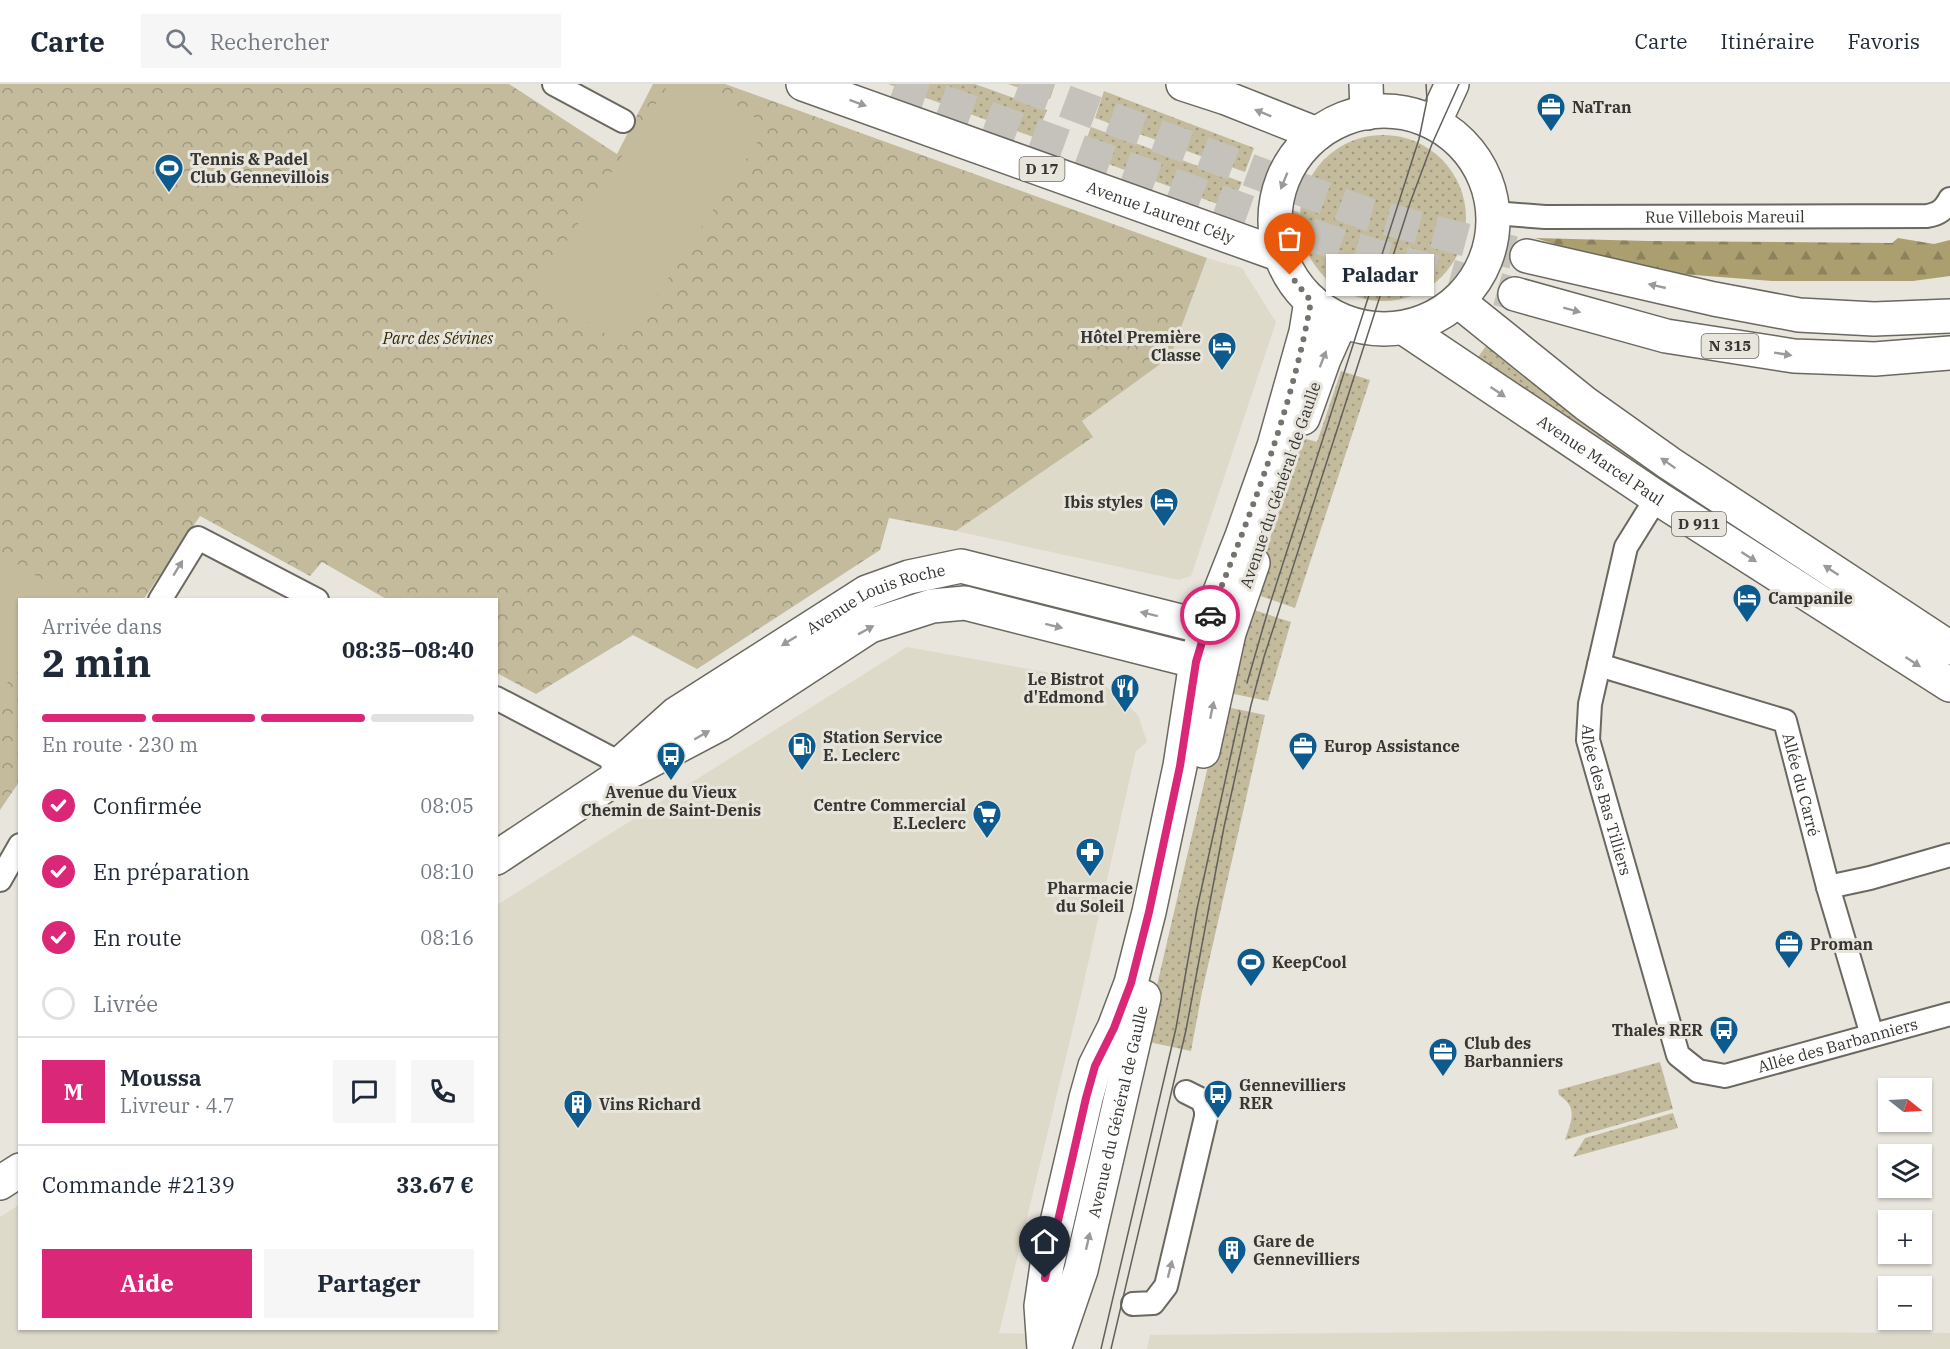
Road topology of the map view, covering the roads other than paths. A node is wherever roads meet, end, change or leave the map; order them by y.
1 (554, 84) edge
2 (803, 84) edge
3 (1183, 84) edge
4 (1452, 84) edge
5 (1366, 99) edge
6 (623, 121) dead end
7 (1434, 123) junction
8 (1317, 134) junction
9 (1950, 199) edge
10 (1493, 213) junction
11 (1281, 255) junction
12 (1527, 256) tunnel mouth
13 (1515, 294) tunnel mouth
14 (1714, 299) junction
15 (1950, 300) edge
16 (1311, 301) junction
17 (1458, 301) junction
18 (1950, 316) edge
19 (1341, 321) junction
20 (1404, 328) junction
21 (1950, 353) edge
22 (1875, 359) junction
23 (1950, 367) edge
24 (1659, 499) junction
25 (160, 598) edge
26 (313, 598) edge
27 (1217, 630) junction
28 (1950, 648) edge
29 (1208, 665) junction
30 (1599, 665) junction
31 (1950, 686) edge
32 (498, 699) edge
33 (620, 763) junction
34 (596, 792) junction
35 (18, 848) edge
36 (1950, 855) edge
37 (498, 857) edge
38 (0, 880) edge
39 (1828, 887) junction
40 (1950, 1014) edge
41 (1872, 1035) junction
42 (1725, 1076) joint
43 (1186, 1092) dead end
44 (18, 1171) edge
45 (0, 1183) edge
46 (1057, 1294) junction
47 (1133, 1304) dead end
48 (1044, 1349) edge
49 (1054, 1349) edge

1 - 6 street
2 -> 11 main road, Avenue Laurent Cély / D 17
8 -> 3 main road
4 - 7 main road
5 - 7 main road
5 - 8 main road
7 - 10 main road
8 -> 11 main road
9 - 10 street, Rue Villebois Mareuil
10 - 17 main road
11 - 16 main road
14 -> 12 main road
13 -> 22 main road, N 315
14 - 15 main road
14 - 18 main road
16 - 19 main road
16 - 27 main road, Avenue du Général de Gaulle
17 - 20 main road
28 -> 17 main road, D 911
19 - 20 main road
27 -> 19 main road, Avenue du Général de Gaulle
20 -> 24 main road, Avenue Marcel Paul / D 911
21 - 22 main road, N 315
22 - 23 main road, N 315
24 - 30 street, Allée des Bas Tilliers
24 -> 31 main road, Avenue Marcel Paul / D 911
25 -> 26 street
27 - 29 main road, Avenue du Général de Gaulle
27 -> 33 main road, Avenue Louis Roche
34 -> 29 main road, Avenue Louis Roche
29 - 46 main road, Avenue du Général de Gaulle
30 - 39 street, Allée du Carré
30 - 42 street, Allée des Bas Tilliers
32 - 33 street
33 - 34 main road, Avenue Louis Roche
34 - 37 main road, Avenue Louis Roche
35 - 38 street
36 - 39 street
39 - 41 street, Allée du Carré
40 - 41 street, Allée des Barbanniers
41 - 42 street, Allée des Barbanniers
47 -> 43 street
44 - 45 main road
46 - 48 main road, Avenue du Général de Gaulle
46 - 49 main road, Avenue du Général de Gaulle

